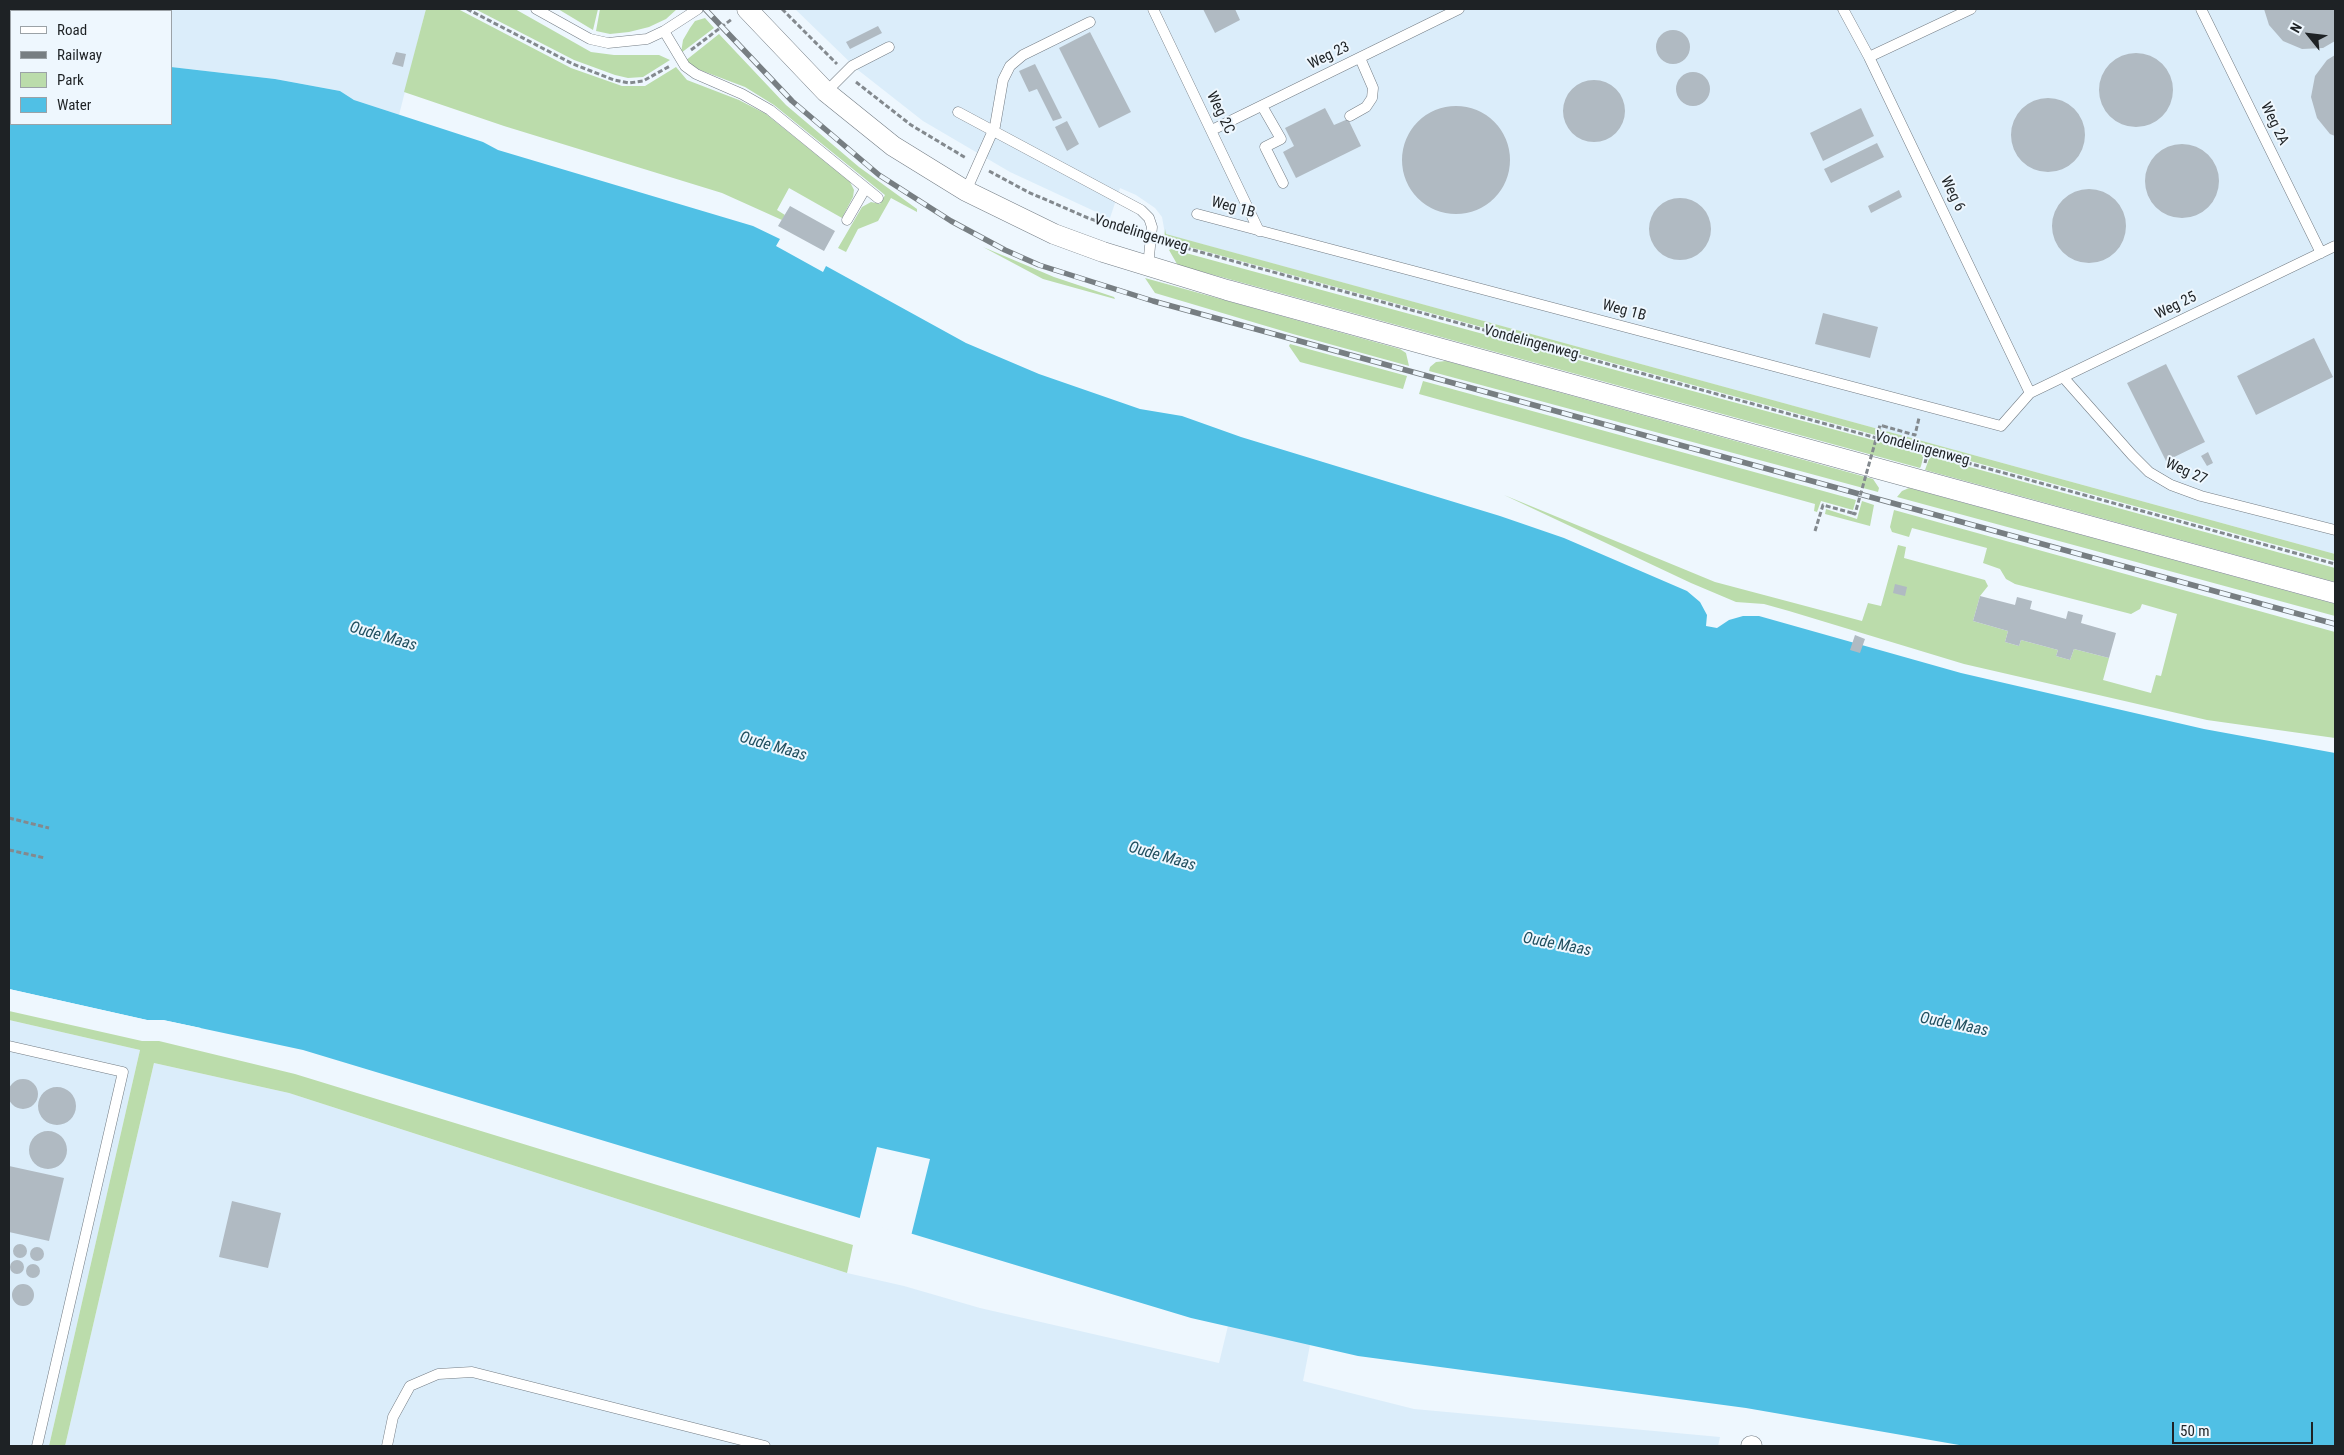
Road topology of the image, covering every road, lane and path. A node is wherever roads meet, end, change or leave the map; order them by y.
1 (536, 9) edge
2 (698, 9) edge
3 (746, 9) edge
4 (782, 9) edge
5 (1153, 9) edge
6 (1459, 9) edge
7 (1844, 9) edge
8 (1971, 9) edge
9 (2201, 9) edge
10 (1090, 22) dead end
11 (664, 31) junction
12 (889, 47) dead end
13 (1869, 57) junction
14 (1360, 58) junction
15 (845, 72) junction
16 (826, 92) junction
17 (1262, 106) junction
18 (958, 112) dead end
19 (1350, 116) dead end
20 (1212, 130) junction
21 (993, 132) junction
22 (970, 161) dead end
23 (987, 170) dead end
24 (1283, 182) dead end
25 (865, 189) junction
26 (966, 192) junction
27 (878, 198) dead end
28 (1197, 214) dead end
29 (847, 220) dead end
30 (1259, 231) junction
31 (1151, 238) junction
32 (2335, 246) edge
33 (2321, 253) junction
34 (1148, 266) junction
35 (2063, 376) junction
36 (2030, 393) junction
37 (1918, 424) dead end
38 (1816, 530) dead end
39 (2335, 530) edge
40 (2335, 564) edge
41 (2335, 593) edge
42 (9, 818) edge
43 (49, 828) dead end
44 (9, 850) edge
45 (45, 858) dead end
46 (9, 1046) edge
47 (37, 1446) edge
48 (387, 1446) edge
49 (766, 1446) edge

1 - 11 lane
2 - 11 lane
3 - 16 street, Vondelingenweg
4 - 15 path
5 - 20 lane, Weg 2C
6 - 14 lane, Weg 23
7 - 13 lane, Weg 6
8 - 13 lane
9 - 33 lane, Weg 2A
10 - 21 lane
11 - 25 lane
12 - 15 lane
13 - 36 lane, Weg 6
14 - 17 lane, Weg 23
14 - 19 lane
15 - 16 lane
15 - 22 path
16 - 26 street, Vondelingenweg
17 - 20 lane, Weg 23
17 - 24 lane
18 - 21 lane
20 - 30 lane, Weg 2C
21 - 26 lane
21 - 31 lane
23 - 31 path, Vondelingenweg
25 - 27 lane
25 - 29 lane
26 - 34 street, Vondelingenweg
28 - 30 lane, Weg 1B
30 - 36 lane, Weg 1B
31 - 34 lane
31 - 40 path, Vondelingenweg
32 - 33 lane, Weg 25
33 - 35 lane, Weg 25
34 - 41 street, Vondelingenweg
35 - 36 lane, Weg 25
35 - 39 lane, Weg 27
37 - 38 path, bridge
42 - 43 path
44 - 45 path
46 - 47 lane
48 - 49 lane

